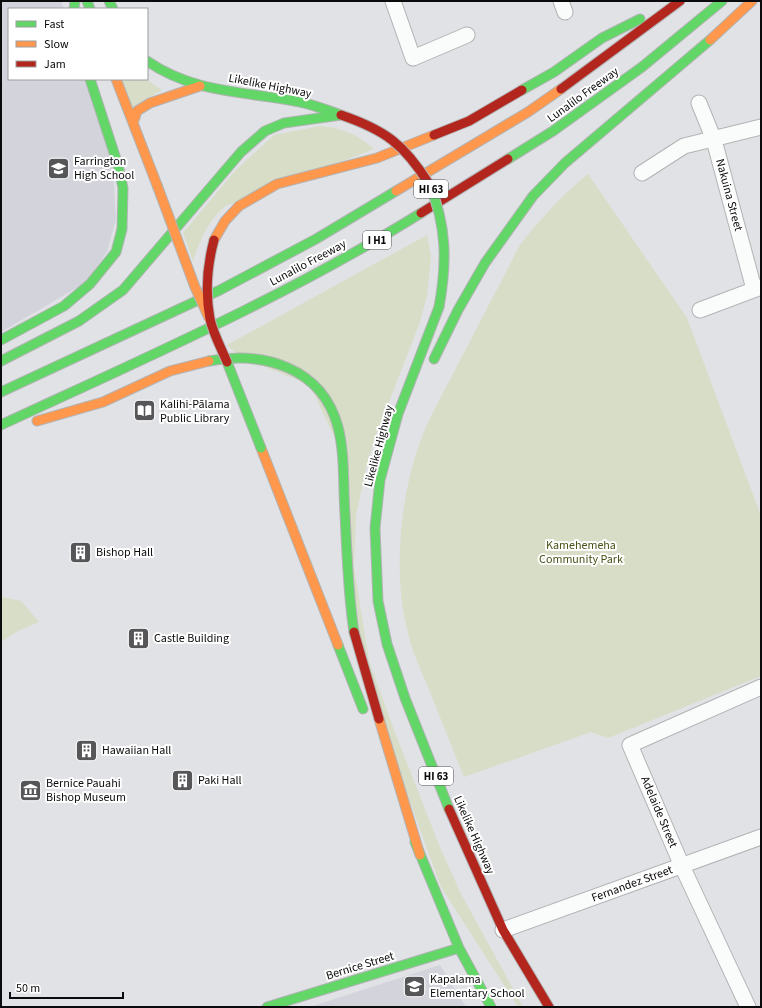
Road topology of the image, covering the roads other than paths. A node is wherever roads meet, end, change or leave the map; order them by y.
1 (393, 1) edge
2 (678, 1) edge
3 (722, 1) edge
4 (752, 1) edge
5 (467, 35) dead end
6 (148, 61) edge
7 (90, 80) edge
8 (116, 80) edge
9 (201, 86) junction
10 (699, 103) dead end
11 (340, 115) junction
12 (133, 123) junction
13 (761, 127) edge
14 (714, 140) junction
15 (642, 173) dead end
16 (758, 288) edge
17 (700, 310) dead end
18 (210, 320) junction
19 (1, 340) edge
20 (1, 361) edge
21 (428, 371) dead end
22 (1, 392) edge
23 (406, 421) dead end
24 (1, 425) edge
25 (1, 432) edge
26 (376, 528) junction
27 (761, 687) edge
28 (366, 717) dead end
29 (375, 739) dead end
30 (761, 837) edge
31 (420, 855) junction
32 (682, 866) junction
33 (503, 930) junction
34 (459, 948) junction
35 (268, 1007) edge
36 (491, 1007) edge
37 (550, 1007) edge
38 (748, 1007) edge

1 - 5 street
2 - 18 main road, bridge
2 - 22 main road, Lunalilo Freeway
3 - 24 main road, Lunalilo Freeway / I H1
4 - 21 main road
6 - 9 main road, Likelike Highway / HI 63
7 - 19 main road
8 - 12 main road
9 - 11 main road, Likelike Highway / HI 63
9 - 12 main road
10 - 14 street, Nakuina Street
11 - 20 main road
11 - 26 main road, Likelike Highway / HI 63, bridge
12 - 18 main road, bridge
13 - 14 street
14 - 15 street
14 - 16 street, Nakuina Street
16 - 17 street
18 - 28 main road, bridge
23 - 26 main road
25 - 31 main road
26 - 33 main road, Likelike Highway / HI 63
27 - 32 street, Adelaide Street
29 - 31 main road
30 - 32 street, Fernandez Street
31 - 34 main road
32 - 33 street, Fernandez Street
32 - 38 street, Adelaide Street
33 - 37 main road, Likelike Highway / HI 63
34 - 35 main road, Bernice Street
34 - 36 main road

